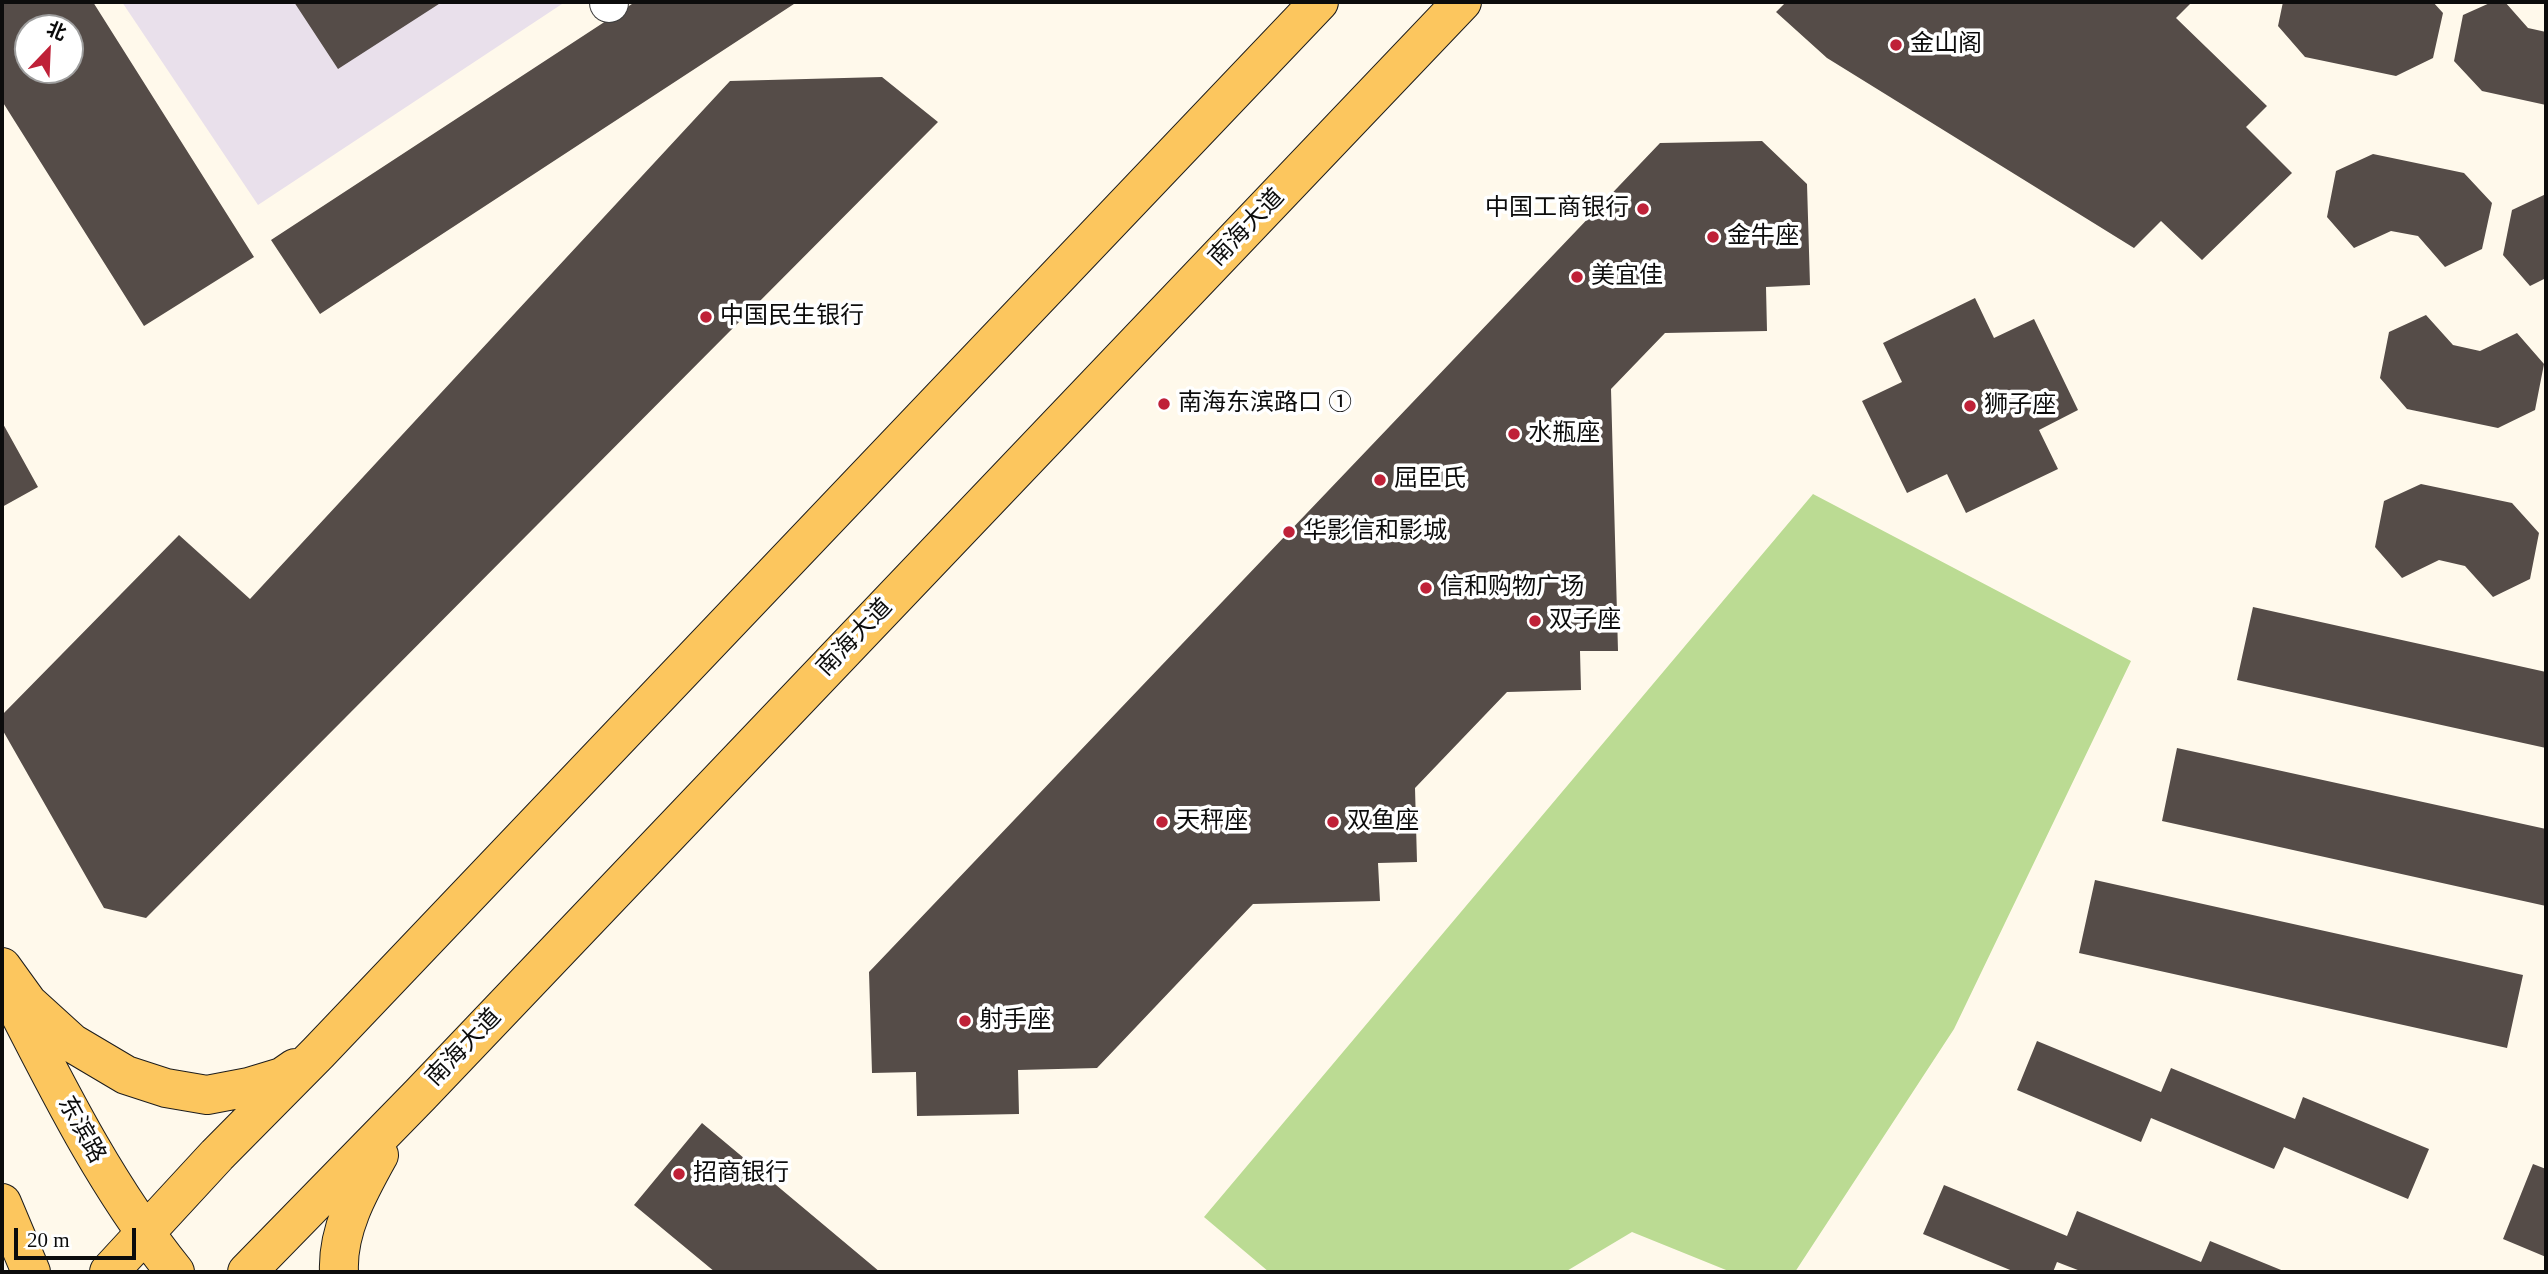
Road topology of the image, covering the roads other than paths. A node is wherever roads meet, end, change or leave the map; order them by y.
1 (1319, 2) edge
2 (1462, 2) edge
3 (2, 967) edge
4 (2, 979) edge
5 (318, 1054) junction
6 (420, 1095) junction
7 (2, 1203) edge
8 (144, 1234) junction
9 (31, 1272) edge
10 (109, 1272) edge
11 (175, 1272) edge
12 (247, 1272) edge
13 (340, 1272) edge

1 - 5 main road
2 - 6 main road, 南海大道
3 - 5 main road
4 - 8 main road, 东滨路
5 - 8 main road
6 - 12 main road, 南海大道
6 - 13 main road
7 - 9 main road
8 - 10 main road
8 - 11 main road, 东滨路

